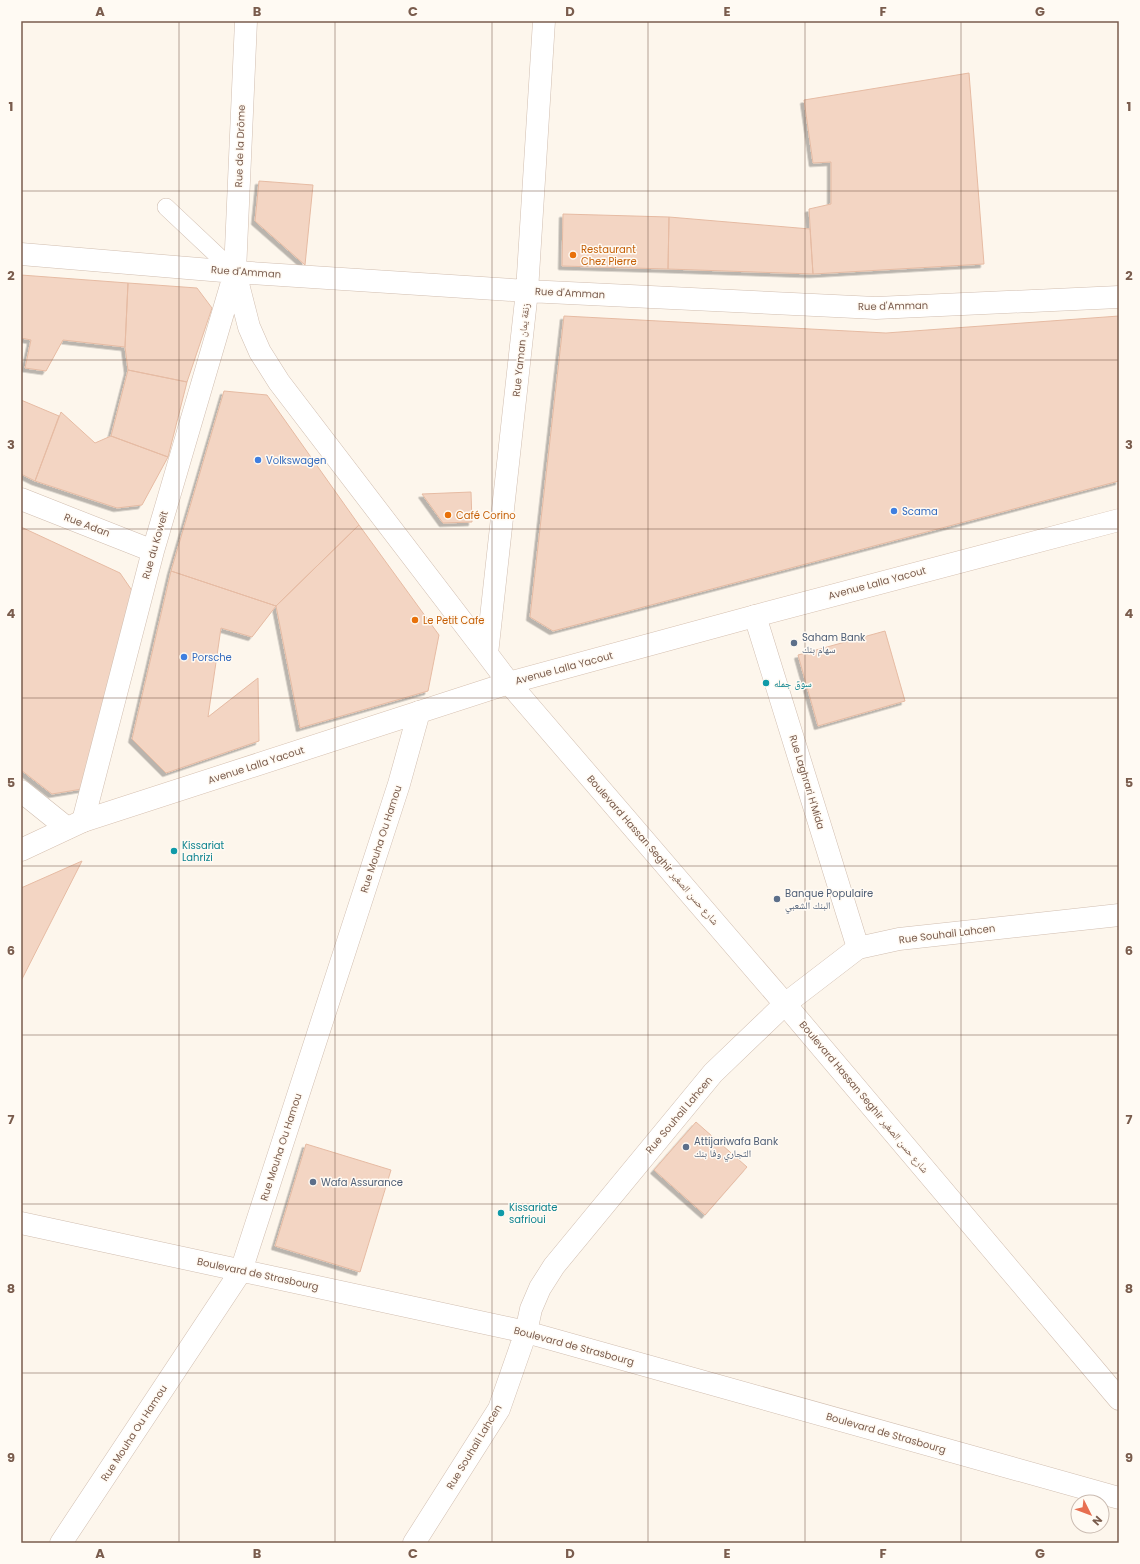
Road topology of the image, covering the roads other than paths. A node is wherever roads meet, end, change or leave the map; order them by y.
1 (246, 21) edge
2 (544, 21) edge
3 (166, 207) dead end
4 (21, 254) edge
5 (235, 272) junction
6 (528, 291) junction
7 (1119, 297) edge
8 (21, 500) edge
9 (1119, 520) edge
10 (153, 551) junction
11 (755, 616) junction
12 (487, 654) junction
13 (509, 683) junction
14 (420, 712) junction
15 (21, 791) edge
16 (75, 824) junction
17 (21, 850) edge
18 (1119, 914) edge
19 (858, 948) junction
20 (785, 1004) junction
21 (21, 1224) edge
22 (241, 1271) junction
23 (526, 1332) junction
24 (1119, 1399) edge
25 (1119, 1498) edge
26 (61, 1543) edge
27 (414, 1543) edge

1 - 5 street, Rue de la Drôme
2 - 6 street, Rue Yaman زنقة يمان
3 - 5 lane
4 - 5 street, Rue d'Amman
5 - 6 street, Rue d'Amman
5 - 10 street, Rue du Koweït
5 - 12 street, Boulevard Hassan Seghir شارع حسن الصغير
6 - 7 street, Rue d'Amman
6 - 12 street, Rue Yaman زنقة يمان
8 - 10 street, Rue Adan
9 - 11 street, Avenue Lalla Yacout
10 - 16 street, Rue du Koweït
11 - 13 street, Avenue Lalla Yacout
11 - 19 street, Rue Laghrari H'Mida
12 - 13 street, Boulevard Hassan Seghir شارع حسن الصغير
13 - 14 street, Avenue Lalla Yacout
13 - 20 street, Boulevard Hassan Seghir شارع حسن الصغير
14 - 16 street, Avenue Lalla Yacout
14 - 22 street, Rue Mouha Ou Hamou
15 - 16 street
16 - 17 street, Avenue Lalla Yacout
18 - 19 street, Rue Souhail Lahcen
19 - 20 street, Rue Souhail Lahcen
20 - 23 street, Rue Souhail Lahcen
20 - 24 street, Boulevard Hassan Seghir شارع حسن الصغير
21 - 22 street, Boulevard de Strasbourg
22 - 23 street, Boulevard de Strasbourg
22 - 26 street, Rue Mouha Ou Hamou
23 - 25 street, Boulevard de Strasbourg
23 - 27 street, Rue Souhail Lahcen

